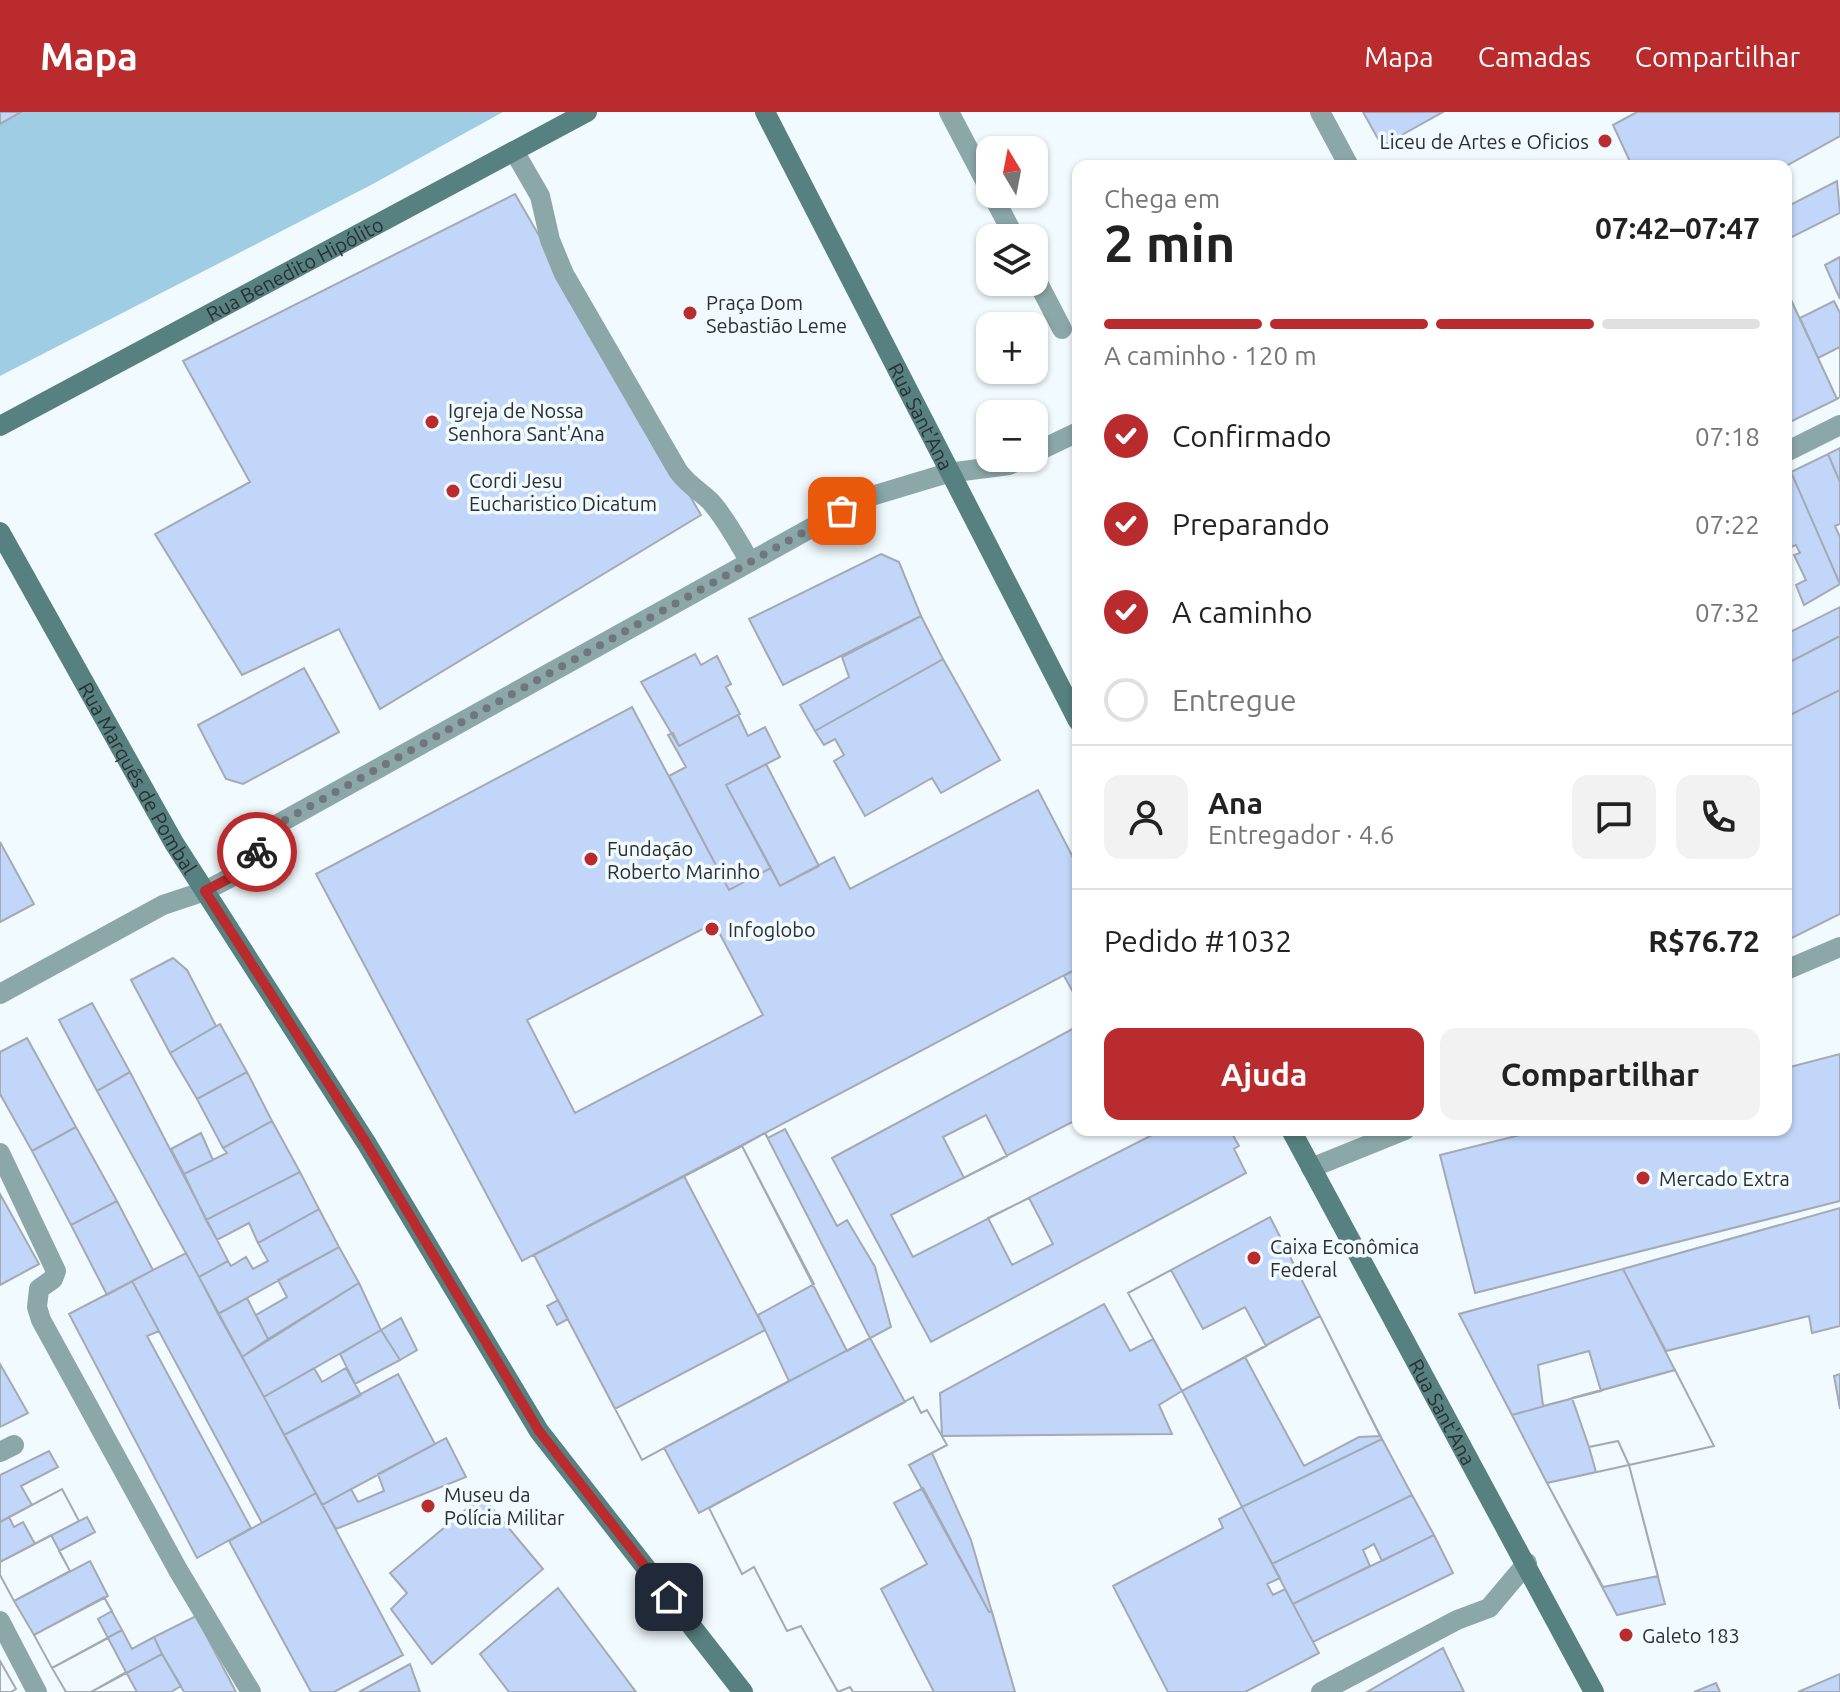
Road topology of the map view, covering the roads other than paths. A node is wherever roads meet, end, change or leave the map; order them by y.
1 (587, 112) edge
2 (765, 112) edge
3 (949, 112) edge
4 (1320, 112) edge
5 (514, 151) junction
6 (1346, 160) edge
7 (976, 163) edge
8 (1045, 296) edge
9 (1062, 329) dead end
10 (1840, 425) edge
11 (0, 426) edge
12 (1072, 435) edge
13 (1048, 446) edge
14 (1792, 449) edge
15 (976, 469) edge
16 (948, 473) junction
17 (0, 532) edge
18 (750, 562) junction
19 (1072, 710) edge
20 (205, 891) junction
21 (1840, 947) edge
22 (1792, 967) edge
23 (0, 994) edge
24 (1294, 1136) edge
25 (1390, 1136) edge
26 (0, 1153) edge
27 (1311, 1168) junction
28 (1527, 1563) junction
29 (0, 1621) edge
30 (37, 1692) edge
31 (251, 1692) edge
32 (743, 1692) edge
33 (1321, 1692) edge
34 (1594, 1692) edge

1 - 5 street, Rua Benedito Hipólito
2 - 16 street, Rua Sant'Ana
3 - 7 street
4 - 6 street
5 - 11 street, Rua Benedito Hipólito
5 - 18 street
8 - 9 street
10 - 14 street
12 - 13 street
15 - 16 street
16 - 18 street
16 - 19 street, Rua Sant'Ana
17 - 20 street, Rua Marquês de Pombal
18 - 20 street
20 - 23 street
20 - 32 street, Rua Marquês de Pombal
21 - 22 street
24 - 27 street, Rua Sant'Ana
25 - 27 street
26 - 31 street
27 - 28 street, Rua Sant'Ana
28 - 33 street
28 - 34 street, Rua Sant'Ana
29 - 30 street

